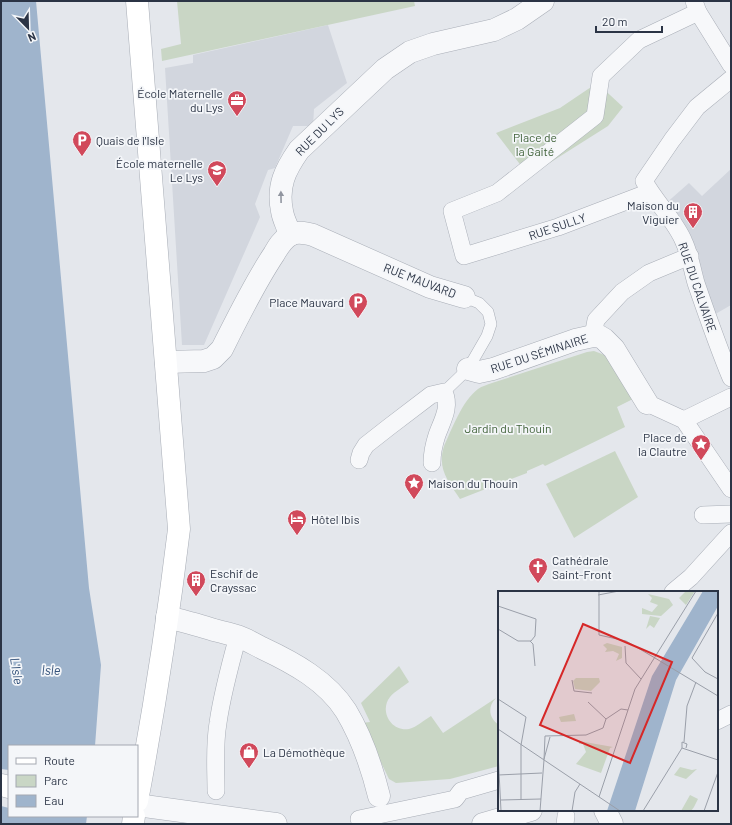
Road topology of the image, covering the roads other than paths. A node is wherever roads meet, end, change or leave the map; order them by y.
1 (137, 1) edge
2 (543, 1) edge
3 (696, 7) edge
4 (731, 65) edge
5 (731, 79) edge
6 (647, 186) junction
7 (290, 235) junction
8 (690, 256) junction
9 (464, 297) joint
10 (593, 336) junction
11 (166, 362) junction
12 (468, 369) junction
13 (731, 378) edge
14 (444, 392) junction
15 (731, 397) edge
16 (647, 403) joint
17 (684, 420) junction
18 (359, 460) dead end
19 (432, 463) dead end
20 (731, 489) edge
21 (731, 514) edge
22 (703, 515) dead end
23 (727, 538) edge
24 (674, 591) edge
25 (167, 617) junction
26 (238, 636) junction
27 (731, 714) edge
28 (718, 720) edge
29 (498, 780) edge
30 (216, 791) dead end
31 (138, 796) edge
32 (379, 796) dead end
33 (138, 805) edge
34 (528, 811) edge
35 (606, 811) edge
36 (358, 819) dead end
37 (276, 824) edge
38 (482, 824) edge
39 (612, 824) edge

1 - 11 main road
7 -> 2 street, RUE DU LYS
3 - 4 street
3 - 6 street, RUE SULLY
5 - 6 street
6 - 8 street, RUE DU CALVAIRE
7 - 9 street, RUE MAUVARD
7 - 11 street
8 - 10 street
8 - 13 street, RUE DU CALVAIRE
9 - 12 lane, RUE MAUVARD
10 - 12 street, RUE DU SÉMINAIRE
10 - 16 street, RUE DU SÉMINAIRE
11 - 25 main road
12 - 14 lane, RUE MAUVARD
14 - 18 street
14 - 19 street
15 - 17 street
16 - 17 street
17 - 20 street
21 - 22 street
23 - 24 street
25 - 26 street
25 - 31 main road
26 - 30 street
26 - 32 street
27 - 28 street
29 - 36 street
33 - 37 street
34 - 38 street
35 - 39 street

